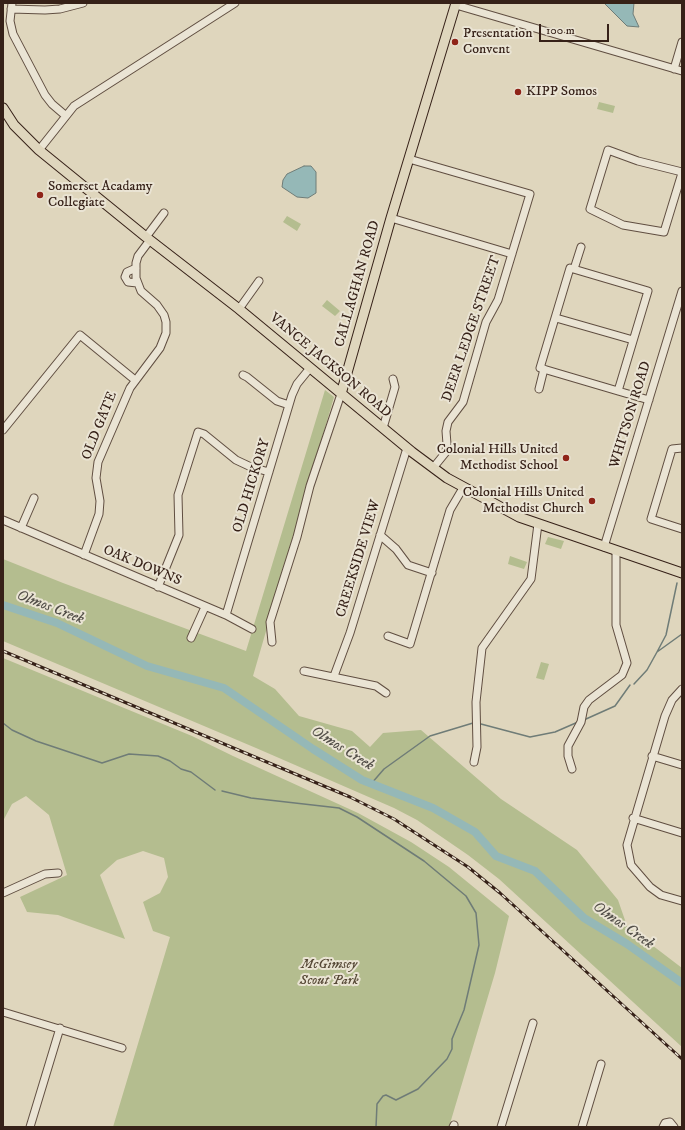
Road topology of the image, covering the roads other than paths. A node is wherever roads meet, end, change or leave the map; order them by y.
1 (84, 3) edge
2 (235, 3) edge
3 (456, 4) edge
4 (12, 6) edge
5 (682, 42) edge
6 (674, 69) junction
7 (682, 71) edge
8 (3, 108) edge
9 (66, 116) junction
10 (39, 150) junction
11 (409, 159) junction
12 (682, 172) edge
13 (164, 213) dead end
14 (391, 218) junction
15 (148, 239) junction
16 (581, 247) dead end
17 (512, 254) junction
18 (136, 268) junction
19 (572, 268) junction
20 (259, 281) dead end
21 (138, 283) junction
22 (682, 291) edge
23 (239, 309) junction
24 (556, 318) junction
25 (633, 340) junction
26 (310, 368) junction
27 (542, 368) junction
28 (243, 375) dead end
29 (393, 379) dead end
30 (135, 380) junction
31 (539, 388) dead end
32 (618, 391) junction
33 (341, 394) junction
34 (649, 400) junction
35 (289, 406) junction
36 (383, 428) junction
37 (3, 430) edge
38 (407, 448) junction
39 (682, 448) edge
40 (433, 468) junction
41 (269, 472) junction
42 (463, 488) junction
43 (34, 498) dead end
44 (3, 520) edge
45 (538, 524) junction
46 (21, 528) junction
47 (682, 529) edge
48 (380, 535) junction
49 (604, 547) junction
50 (616, 551) junction
51 (84, 555) junction
52 (432, 573) junction
53 (682, 573) edge
54 (158, 587) junction
55 (205, 607) junction
56 (226, 615) junction
57 (252, 629) dead end
58 (388, 636) dead end
59 (191, 638) dead end
60 (272, 642) dead end
61 (304, 671) dead end
62 (334, 676) junction
63 (682, 690) edge
64 (386, 693) dead end
65 (652, 756) junction
66 (474, 762) dead end
67 (682, 765) edge
68 (572, 769) dead end
69 (633, 818) junction
70 (682, 833) edge
71 (58, 873) dead end
72 (3, 893) edge
73 (682, 901) edge
74 (3, 1012) edge
75 (533, 1023) dead end
76 (60, 1028) junction
77 (122, 1048) dead end
78 (601, 1064) dead end
79 (30, 1127) edge
80 (501, 1127) edge
81 (582, 1127) edge
82 (663, 1127) edge
83 (674, 1127) edge

1 - 4 street
2 - 9 street
3 - 6 street
3 - 11 main road, CALLAGHAN ROAD
4 - 9 street
5 - 6 street
6 - 7 street
8 - 10 main road, VANCE JACKSON ROAD
9 - 10 street
10 - 15 main road, VANCE JACKSON ROAD
11 - 14 main road, CALLAGHAN ROAD
11 - 17 street, DEER LEDGE STREET
12 - 12 street
13 - 15 street
14 - 17 street
14 - 33 main road, CALLAGHAN ROAD
15 - 18 street
15 - 23 main road, VANCE JACKSON ROAD
16 - 19 street
17 - 40 street, DEER LEDGE STREET
18 - 21 street
18 - 21 street
19 - 24 street
19 - 25 street
20 - 23 street
21 - 30 street, OLD GATE
22 - 34 street, WHITSON ROAD
23 - 26 main road, VANCE JACKSON ROAD
24 - 25 street
24 - 27 street
25 - 32 street
26 - 33 main road, VANCE JACKSON ROAD
26 - 35 street, OLD HICKORY
27 - 31 street
27 - 32 street
28 - 35 street
29 - 36 street
30 - 37 street
30 - 51 street, OLD GATE
32 - 34 street
33 - 36 main road, VANCE JACKSON ROAD
33 - 60 street, CALLAGHAN ROAD
34 - 49 street, WHITSON ROAD
35 - 41 street, OLD HICKORY
36 - 38 main road, VANCE JACKSON ROAD
38 - 40 main road, VANCE JACKSON ROAD
38 - 48 street, CREEKSIDE VIEW
39 - 47 street
40 - 42 main road, VANCE JACKSON ROAD
41 - 54 street
41 - 56 street, OLD HICKORY
42 - 45 main road, VANCE JACKSON ROAD
42 - 52 street
43 - 46 street
44 - 46 street, OAK DOWNS
45 - 49 main road, VANCE JACKSON ROAD
45 - 66 street
46 - 51 street, OAK DOWNS
48 - 52 street
48 - 62 street, CREEKSIDE VIEW
49 - 50 main road, VANCE JACKSON ROAD
50 - 53 main road, VANCE JACKSON ROAD
50 - 68 street
51 - 54 street, OAK DOWNS
52 - 58 street
54 - 55 street, OAK DOWNS
55 - 56 street, OAK DOWNS
55 - 59 street
56 - 57 street, OAK DOWNS
61 - 62 street
62 - 64 street
63 - 65 street
65 - 67 street
65 - 69 street
69 - 70 street
69 - 73 street
71 - 72 street
74 - 76 street
75 - 80 street
76 - 77 street
76 - 79 street
78 - 81 street
82 - 83 street

